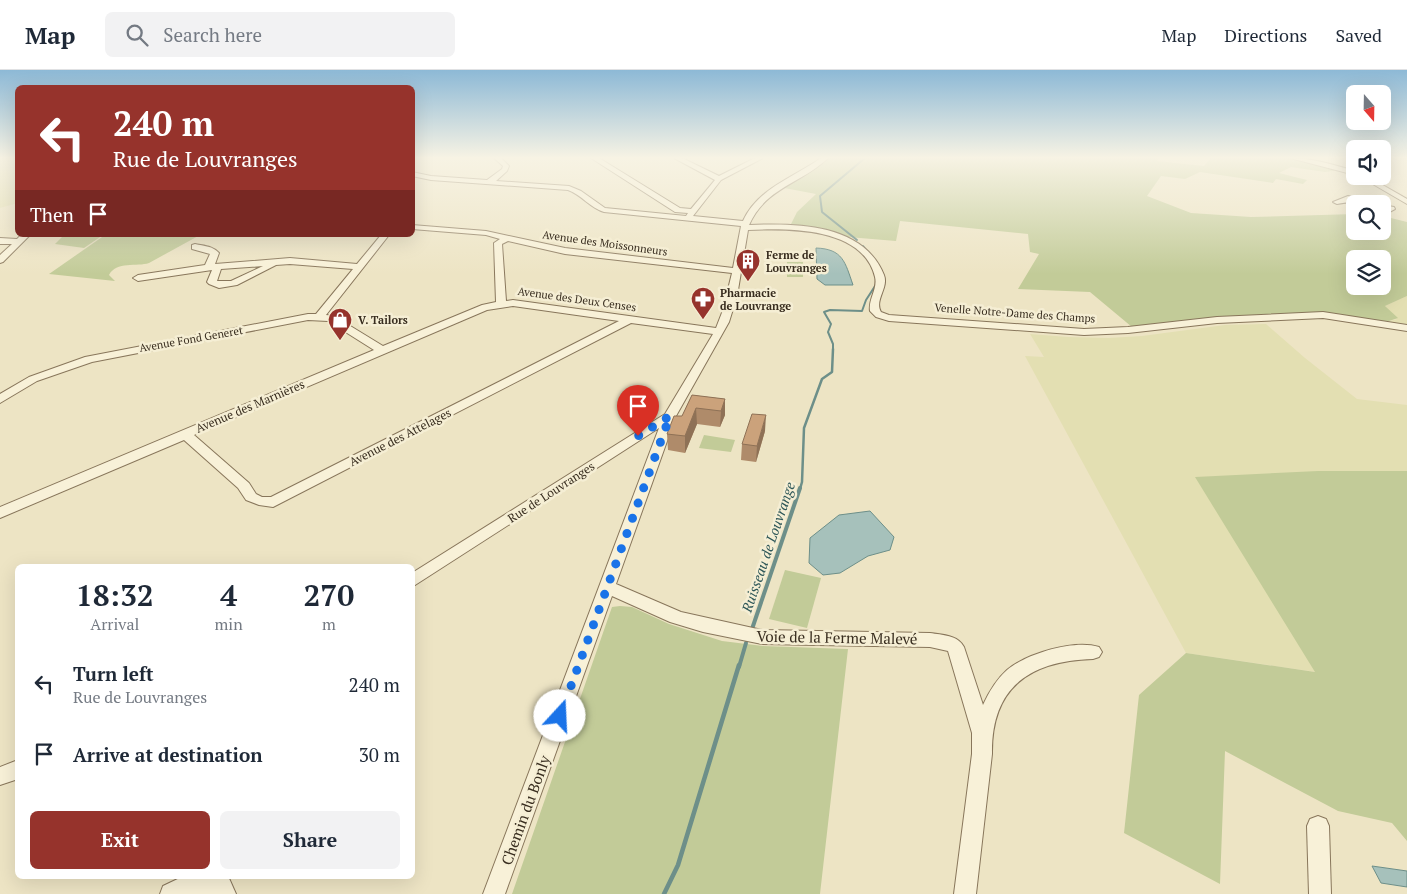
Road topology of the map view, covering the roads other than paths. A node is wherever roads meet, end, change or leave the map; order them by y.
1 (583, 196) edge
2 (656, 196) edge
3 (705, 196) edge
4 (764, 196) edge
5 (1346, 199) edge
6 (1337, 202) dead end
7 (678, 210) junction
8 (690, 215) junction
9 (672, 217) junction
10 (744, 226) junction
11 (415, 227) edge
12 (383, 237) edge
13 (22, 238) edge
14 (507, 238) junction
15 (0, 241) edge
16 (195, 247) dead end
17 (0, 260) edge
18 (279, 263) junction
19 (359, 267) junction
20 (212, 268) junction
21 (736, 271) junction
22 (138, 278) dead end
23 (501, 304) junction
24 (319, 316) junction
25 (630, 320) junction
26 (1407, 328) edge
27 (720, 332) junction
28 (382, 350) junction
29 (0, 400) edge
30 (670, 416) junction
31 (184, 434) junction
32 (0, 513) edge
33 (415, 579) edge
34 (607, 587) junction
35 (1093, 652) dead end
36 (982, 733) junction
37 (15, 770) edge
38 (0, 776) edge
39 (1318, 826) dead end
40 (171, 894) edge
41 (225, 894) edge
42 (494, 894) edge
43 (965, 894) edge
44 (1320, 894) edge

1 - 9 street
2 - 7 street
3 - 8 street
4 - 10 street, Rue de Louvranges
5 - 6 street
7 - 8 street
7 - 9 street
8 - 9 street
8 - 10 street
10 - 21 street, Rue de Louvranges
10 - 26 street, Venelle Notre-Dame des Champs
11 - 14 street, Avenue des Moissonneurs
12 - 19 street
13 - 15 street
13 - 17 street
14 - 21 street, Avenue des Moissonneurs
14 - 23 street, Avenue des Deux Censes
16 - 20 street
18 - 19 street
18 - 20 street
18 - 20 street
19 - 24 street
20 - 22 street
21 - 27 street, Rue de Louvranges
23 - 25 street, Avenue des Deux Censes
23 - 28 street, Avenue des Marnières
24 - 28 street
24 - 29 street, Avenue Fond Generet
25 - 27 street, Avenue des Deux Censes
25 - 31 street, Avenue des Attelages
27 - 30 street, Rue de Louvranges
28 - 31 street, Avenue des Marnières
30 - 33 street, Rue de Louvranges
30 - 34 street, Chemin du Bonly
31 - 32 street, Avenue des Marnières
34 - 36 street, Voie de la Ferme Malevé
34 - 42 street, Chemin du Bonly
35 - 36 street
36 - 43 street
37 - 38 street
39 - 44 street
40 - 41 street

